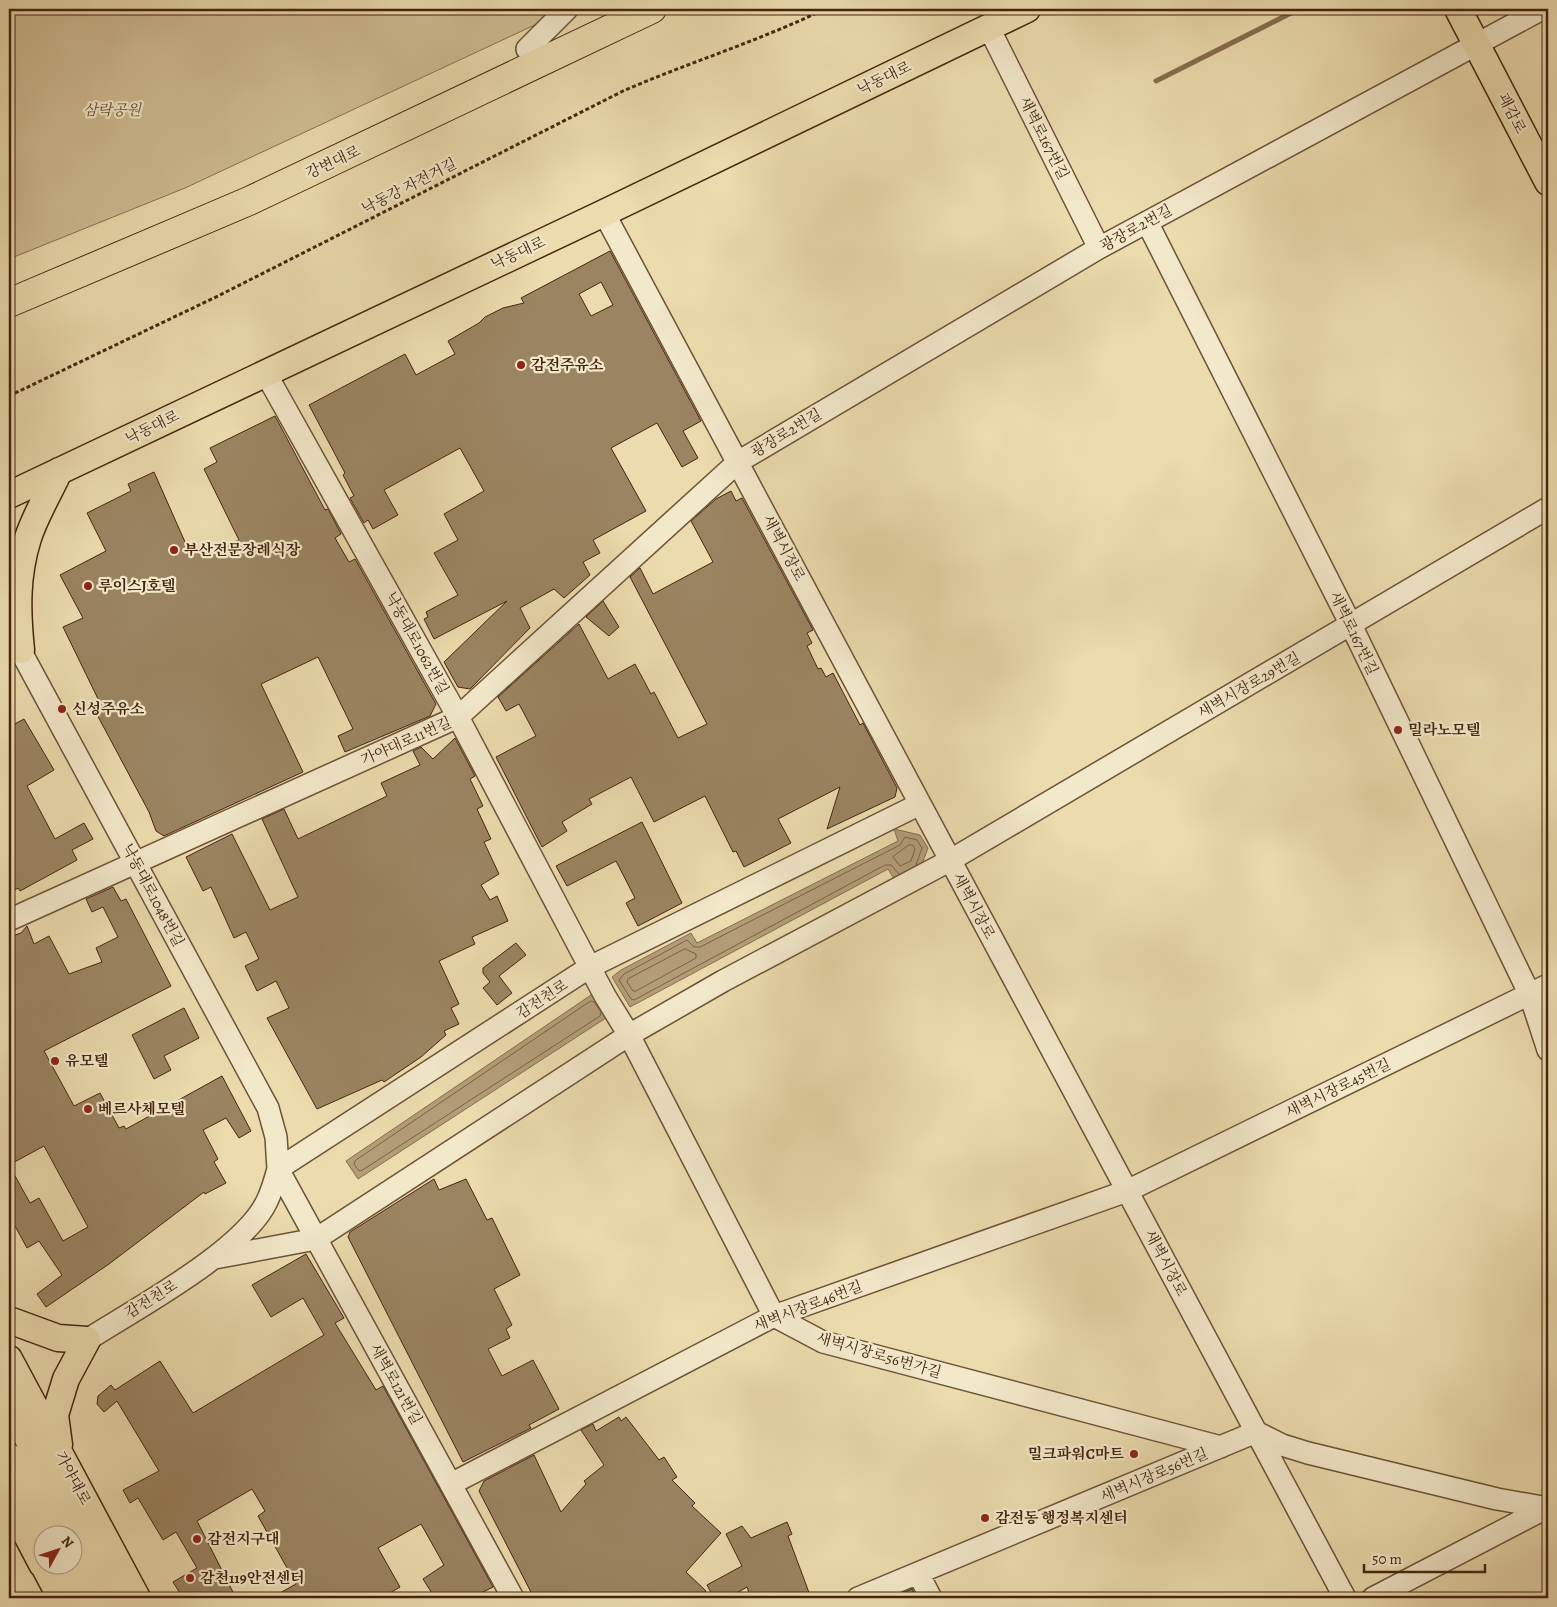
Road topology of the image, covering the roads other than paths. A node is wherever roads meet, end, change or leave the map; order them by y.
1 (567, 9) edge
2 (609, 9) edge
3 (652, 9) edge
4 (1027, 9) edge
5 (1458, 9) edge
6 (1542, 9) edge
7 (989, 28) junction
8 (1476, 44) junction
9 (527, 49) junction
10 (1548, 182) edge
11 (604, 213) junction
12 (1147, 222) junction
13 (1099, 248) junction
14 (9, 286) edge
15 (9, 304) edge
16 (265, 372) junction
17 (738, 462) junction
18 (59, 471) junction
19 (9, 495) edge
20 (1548, 508) edge
21 (1351, 625) junction
22 (13, 639) edge
23 (458, 717) junction
24 (920, 804) junction
25 (949, 861) junction
26 (136, 863) junction
27 (9, 920) edge
28 (590, 967) junction
29 (1539, 990) edge
30 (629, 1035) junction
31 (1548, 1050) edge
32 (278, 1169) junction
33 (1127, 1191) junction
34 (316, 1239) junction
35 (215, 1258) junction
36 (774, 1316) junction
37 (9, 1320) edge
38 (87, 1340) junction
39 (9, 1358) edge
40 (9, 1401) edge
41 (1256, 1432) junction
42 (1221, 1447) junction
43 (60, 1453) junction
44 (9, 1458) edge
45 (451, 1484) junction
46 (9, 1501) edge
47 (1548, 1507) edge
48 (16, 1520) edge
49 (45, 1524) edge
50 (32, 1546) edge
51 (918, 1573) junction
52 (48, 1574) edge
53 (71, 1574) edge
54 (508, 1596) edge
55 (61, 1598) edge
56 (84, 1598) edge
57 (114, 1598) edge
58 (137, 1598) edge
59 (858, 1598) edge
60 (931, 1598) edge
61 (1345, 1598) edge
62 (1373, 1598) edge

1 - 9 street
2 - 9 highway, 강변대로
3 - 15 highway, 강변대로
4 - 7 main road, 낙동대로
5 - 8 main road, 괘감로
6 - 8 street, 광장로2번길
7 - 11 main road, 낙동대로
7 - 13 street, 새벽로167번길
8 - 10 main road, 괘감로
8 - 12 street, 광장로2번길
9 - 14 highway, 강변대로
11 - 16 main road, 낙동대로
11 - 17 street, 새벽시장로
12 - 13 street, 광장로2번길
12 - 21 street, 새벽로167번길
13 - 17 street, 광장로2번길
16 - 18 main road, 낙동대로
16 - 23 street, 낙동대로1062번길
17 - 23 street, 가야대로11번길
17 - 24 street, 새벽시장로
18 - 19 main road, 낙동대로
18 - 22 main road
20 - 21 street, 새벽시장로29번길
21 - 25 street, 새벽시장로29번길
21 - 29 street, 새벽로167번길
22 - 26 street, 낙동대로1048번길
23 - 26 street, 가야대로11번길
23 - 28 street, 낙동대로1062번길
24 - 25 street, 새벽시장로
24 - 28 street, 감전천로
25 - 30 street, 감전천로
25 - 33 street, 새벽시장로
26 - 27 street, 가야대로11번길
26 - 32 street, 낙동대로1048번길
28 - 30 street, 낙동대로1062번길
28 - 32 street, 감전천로
29 - 31 street, 새벽로167번길
29 - 33 street, 새벽시장로45번길
30 - 34 street, 감전천로
30 - 36 street
32 - 34 street, 새벽로121번길
32 - 35 street, 감전천로
33 - 36 street, 새벽시장로46번길
33 - 41 street, 새벽시장로
34 - 35 street, 감전천로
34 - 45 street, 새벽로121번길
35 - 38 street, 감전천로
36 - 42 street, 새벽시장로56번가길
36 - 45 street, 새벽시장로46번길
37 - 38 main road
38 - 43 main road
39 - 43 main road, 가야대로
40 - 57 highway
41 - 42 street, 새벽시장로56번길
41 - 47 street
41 - 61 street, 새벽시장로
42 - 51 street, 새벽시장로56번길
43 - 58 main road, 가야대로
44 - 49 highway
45 - 54 street, 새벽로121번길
46 - 48 main road
47 - 62 street
48 - 50 main road
51 - 59 street, 새벽시장로56번길
51 - 60 street
52 - 55 main road
53 - 56 highway

